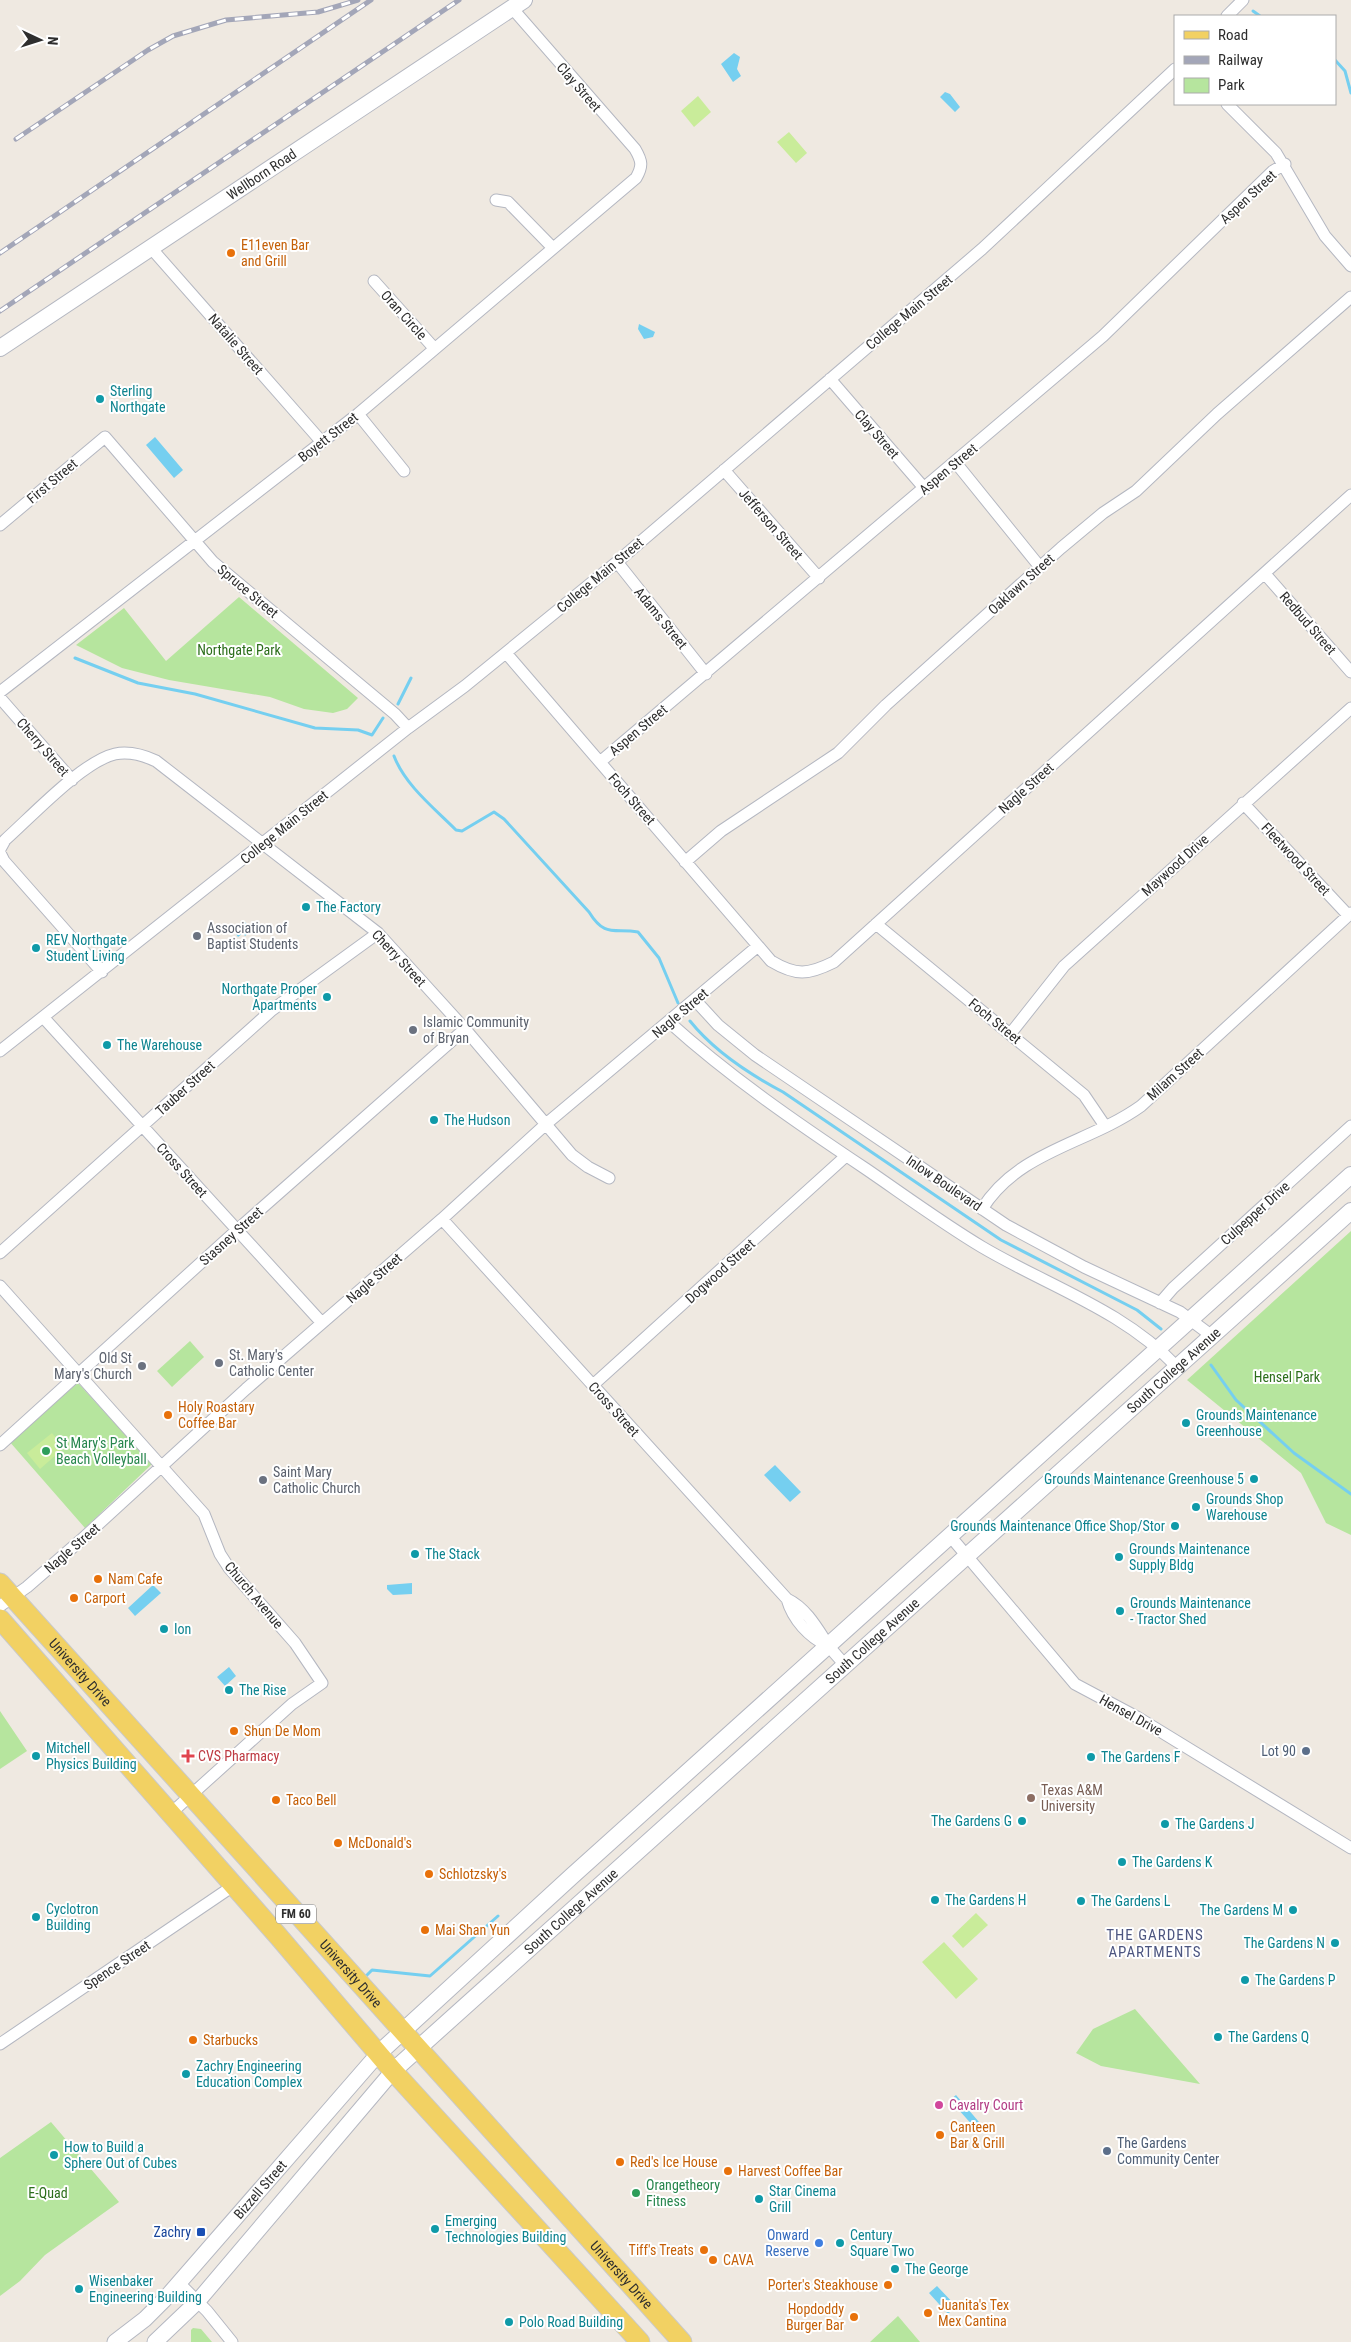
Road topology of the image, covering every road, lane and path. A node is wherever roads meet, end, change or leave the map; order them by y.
1 (1243, 0) edge
2 (518, 4) edge
3 (1228, 15) edge
4 (1174, 70) edge
5 (1229, 105) edge
6 (1285, 164) junction
7 (642, 167) joint
8 (496, 200) dead end
9 (151, 248) junction
10 (553, 248) junction
11 (1351, 266) edge
12 (374, 281) dead end
13 (1351, 297) edge
14 (0, 348) edge
15 (434, 348) junction
16 (830, 379) junction
17 (358, 414) junction
18 (104, 437) joint
19 (321, 441) junction
20 (956, 463) junction
21 (724, 470) junction
22 (404, 471) dead end
23 (925, 489) junction
24 (1351, 495) edge
25 (0, 525) edge
26 (194, 540) junction
27 (617, 562) junction
28 (1040, 567) junction
29 (1265, 574) junction
30 (819, 578) junction
31 (506, 653) junction
32 (1351, 672) edge
33 (706, 674) junction
34 (0, 692) edge
35 (0, 698) edge
36 (1351, 708) edge
37 (408, 728) junction
38 (600, 762) junction
39 (72, 780) junction
40 (1243, 803) junction
41 (263, 844) junction
42 (0, 849) edge
43 (0, 853) edge
44 (686, 862) junction
45 (1350, 914) edge
46 (876, 924) junction
47 (378, 933) junction
48 (758, 946) junction
49 (102, 972) junction
50 (695, 1000) junction
51 (43, 1017) junction
52 (669, 1022) junction
53 (465, 1029) junction
54 (1011, 1033) junction
55 (0, 1051) edge
56 (546, 1124) junction
57 (142, 1126) junction
58 (1105, 1126) junction
59 (1351, 1126) edge
60 (846, 1156) junction
61 (1351, 1175) edge
62 (609, 1178) dead end
63 (982, 1209) junction
64 (1351, 1211) edge
65 (442, 1219) junction
66 (237, 1230) junction
67 (0, 1253) edge
68 (0, 1286) edge
69 (1160, 1303) junction
70 (1192, 1319) junction
71 (322, 1323) junction
72 (1212, 1336) junction
73 (1160, 1349) junction
74 (1178, 1367) junction
75 (80, 1374) junction
76 (593, 1385) junction
77 (1057, 1441) junction
78 (0, 1445) edge
79 (1074, 1460) junction
80 (162, 1467) junction
81 (950, 1536) junction
82 (967, 1556) junction
83 (4, 1595) edge
84 (0, 1619) edge
85 (828, 1646) junction
86 (846, 1666) junction
87 (191, 1795) junction
88 (170, 1814) junction
89 (636, 1819) junction
90 (653, 1838) junction
91 (1351, 1848) edge
92 (234, 1886) junction
93 (402, 2032) junction
94 (0, 2044) edge
95 (418, 2050) junction
96 (379, 2053) junction
97 (393, 2071) junction
98 (179, 2283) junction
99 (198, 2300) junction
100 (115, 2342) edge
101 (155, 2342) edge
102 (232, 2342) edge
103 (640, 2342) edge
104 (682, 2342) edge

1 - 3 street
2 - 7 street, Clay Street
2 - 9 main road, Wellborn Road
4 - 16 street, College Main Street
5 - 6 street
6 - 11 street
6 - 20 street, Aspen Street
7 - 10 street, Boyett Street
8 - 10 street
9 - 14 main road, Wellborn Road
9 - 19 street, Natalie Street
10 - 15 street, Boyett Street
12 - 15 street, Oran Circle
13 - 28 street, Oaklawn Street
15 - 17 street, Boyett Street
16 - 21 street, College Main Street
16 - 23 street, Clay Street
17 - 19 street, Boyett Street
17 - 22 street
18 - 25 street, First Street
18 - 26 street, Spruce Street
19 - 26 street, Boyett Street
20 - 23 street, Aspen Street
20 - 28 street
21 - 27 street, College Main Street
21 - 30 street, Jefferson Street
23 - 30 street, Aspen Street
24 - 29 street, Nagle Street
26 - 34 street, Boyett Street
26 - 37 street, Spruce Street
27 - 31 street, College Main Street
27 - 33 street, Adams Street
28 - 44 street, Oaklawn Street
29 - 32 street, Redbud Street
29 - 46 street, Nagle Street
30 - 33 street, Aspen Street
31 - 37 street, College Main Street
31 - 38 street, Foch Street
33 - 38 street, Aspen Street
35 - 39 street, Cherry Street
36 - 40 street, Maywood Drive
37 - 41 street, College Main Street
38 - 44 street, Foch Street
39 - 41 street, Cherry Street
39 - 42 street
40 - 45 street, Fleetwood Street
40 - 54 street, Maywood Drive
41 - 47 street, Cherry Street
41 - 49 street, College Main Street
43 - 49 street
44 - 48 street, Foch Street
45 - 58 street, Milam Street
46 - 48 street, Nagle Street
46 - 54 street, Foch Street
47 - 53 street, Cherry Street
47 - 57 street, Tauber Street
48 - 50 street, Nagle Street
49 - 51 street, College Main Street
50 - 52 street, Nagle Street
50 - 63 street, Inlow Boulevard
51 - 55 street, College Main Street
51 - 57 street, Cross Street
52 - 56 street, Nagle Street
52 - 60 street
53 - 56 street, Cherry Street
53 - 66 street, Stasney Street
54 - 58 street, Foch Street
56 - 62 street, Cherry Street
56 - 65 street, Nagle Street
57 - 66 street, Cross Street
57 - 67 street, Tauber Street
58 - 63 street, Milam Street
59 - 69 street, Culpepper Drive
60 - 73 street
60 - 76 street, Dogwood Street
61 - 70 main road, South College Avenue
63 - 69 street, Inlow Boulevard
64 - 72 main road, South College Avenue
65 - 71 street, Nagle Street
65 - 76 street, Cross Street
66 - 71 street, Cross Street
66 - 75 street, Stasney Street
68 - 75 street, Church Avenue
69 - 70 street, Inlow Boulevard
70 - 72 street, Inlow Boulevard
70 - 73 main road, South College Avenue
71 - 80 street, Nagle Street
72 - 74 main road, South College Avenue
73 - 74 street
73 - 77 main road, South College Avenue
74 - 79 main road, South College Avenue
75 - 78 street, Stasney Street
75 - 80 street, Church Avenue
76 - 85 street, Cross Street
77 - 79 main road
77 - 81 main road, South College Avenue
79 - 82 main road, South College Avenue
80 - 83 street, Nagle Street
80 - 87 street, Church Avenue
81 - 82 street, Hensel Drive
81 - 85 main road, South College Avenue
82 - 86 main road, South College Avenue
82 - 91 street, Hensel Drive
83 - 87 main road, University Drive / FM 60
84 - 88 main road, University Drive / FM 60
85 - 86 street, Cross Street
85 - 89 main road, South College Avenue
86 - 90 main road, South College Avenue
87 - 88 street, Church Avenue
87 - 93 main road, University Drive / FM 60
88 - 92 main road, University Drive / FM 60
89 - 90 main road
89 - 93 main road, South College Avenue
90 - 95 main road, South College Avenue
92 - 94 street, Spence Street
92 - 96 main road, University Drive / FM 60
93 - 95 main road, University Drive / FM 60
93 - 96 main road, Bizzell Street
95 - 97 main road, South College Avenue
95 - 104 main road, University Drive / FM 60
96 - 97 main road, University Drive / FM 60
96 - 98 street, Bizzell Street
97 - 99 street, Bizzell Street
97 - 103 main road, University Drive / FM 60
98 - 99 street
98 - 100 street, Bizzell Street
99 - 101 street, Bizzell Street
99 - 102 street

